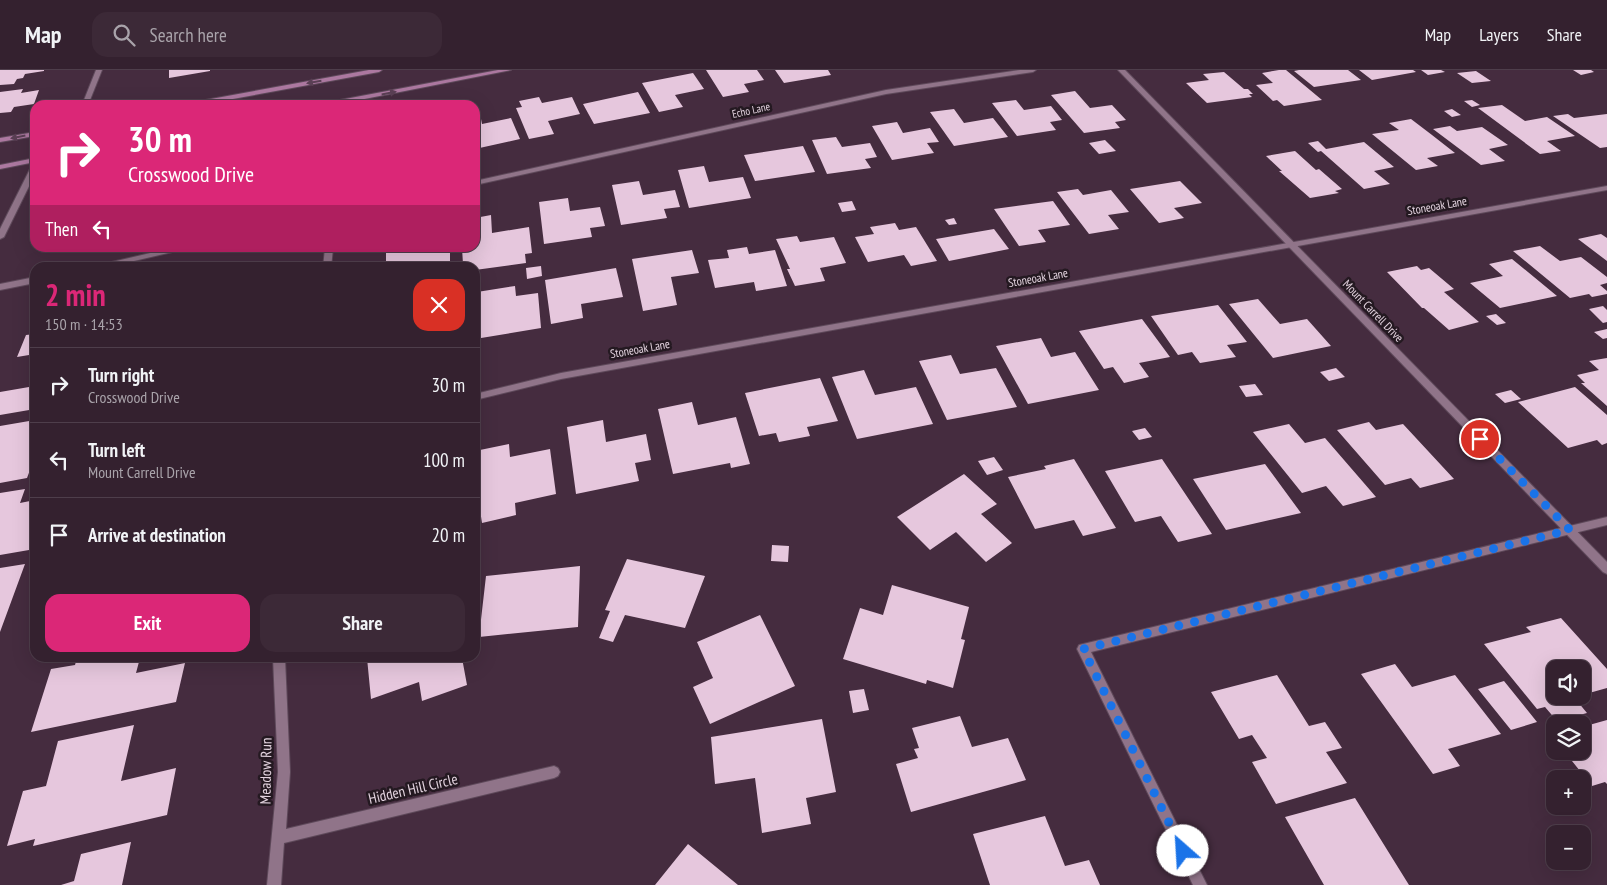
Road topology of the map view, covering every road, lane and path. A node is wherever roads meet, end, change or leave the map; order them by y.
1 (99, 70) edge
2 (379, 70) edge
3 (508, 70) edge
4 (1034, 70) edge
5 (1121, 70) edge
6 (86, 100) edge
7 (216, 100) edge
8 (350, 100) edge
9 (30, 135) edge
10 (0, 140) edge
11 (30, 161) edge
12 (0, 167) edge
13 (30, 177) edge
14 (480, 182) edge
15 (1607, 188) edge
16 (0, 236) edge
17 (1291, 245) junction
18 (163, 252) edge
19 (117, 262) edge
20 (30, 281) edge
21 (0, 287) edge
22 (480, 396) edge
23 (1607, 521) edge
24 (1570, 530) junction
25 (1607, 569) edge
26 (279, 662) edge
27 (554, 772) dead end
28 (280, 837) junction
29 (274, 885) edge
30 (1200, 885) edge

1 - 6 street
2 -> 7 main road
8 -> 3 main road
4 - 14 street, Echo Lane
5 - 17 street, Mount Carrell Drive
9 -> 10 main road
11 - 12 main road
13 - 16 street
15 - 17 street, Stoneoak Lane
17 - 22 street, Stoneoak Lane
17 - 24 street, Mount Carrell Drive
18 - 19 street
20 - 21 street
23 - 24 street
24 - 25 street, Mount Carrell Drive
24 - 30 street
26 - 28 street, Meadow Run
27 - 28 street, Hidden Hill Circle
28 - 29 street, Meadow Run

